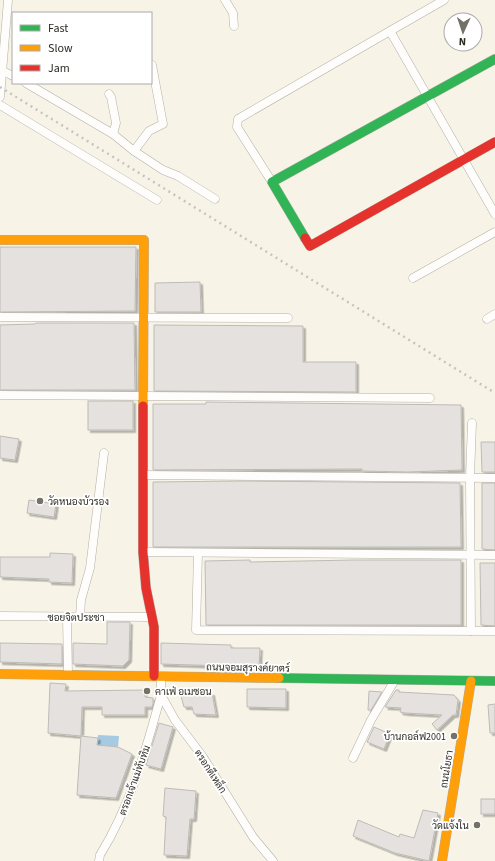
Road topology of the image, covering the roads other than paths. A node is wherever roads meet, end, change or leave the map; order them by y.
1 (8, 0) edge
2 (225, 0) edge
3 (444, 0) edge
4 (234, 26) dead end
5 (390, 31) junction
6 (495, 59) edge
7 (152, 65) dead end
8 (3, 70) junction
9 (12, 75) edge
10 (28, 84) edge
11 (109, 94) dead end
12 (0, 97) edge
13 (427, 97) junction
14 (0, 105) edge
15 (113, 134) junction
16 (495, 142) edge
17 (134, 151) junction
18 (464, 159) junction
19 (272, 182) junction
20 (215, 199) dead end
21 (157, 200) dead end
22 (495, 214) edge
23 (495, 232) edge
24 (0, 240) edge
25 (413, 278) dead end
26 (495, 314) edge
27 (0, 317) edge
28 (143, 318) junction
29 (288, 318) dead end
30 (487, 319) dead end
31 (0, 395) edge
32 (143, 396) junction
33 (430, 398) dead end
34 (472, 424) dead end
35 (104, 454) dead end
36 (143, 475) junction
37 (470, 477) junction
38 (495, 478) edge
39 (143, 552) junction
40 (198, 553) junction
41 (471, 555) junction
42 (495, 555) edge
43 (0, 616) edge
44 (67, 617) junction
45 (80, 617) junction
46 (152, 617) junction
47 (471, 631) junction
48 (495, 631) edge
49 (0, 674) edge
50 (68, 675) junction
51 (157, 676) junction
52 (395, 680) junction
53 (471, 681) junction
54 (495, 682) edge
55 (162, 695) junction
56 (353, 758) dead end
57 (99, 861) edge
58 (274, 861) edge
59 (442, 861) edge

1 - 8 street
2 - 4 street
3 - 5 street
5 - 13 street
5 - 19 street
6 - 13 street
7 - 17 street
8 - 9 street
8 - 12 street
10 - 15 street
11 - 15 street
13 - 18 street
13 - 19 street
14 - 21 street
15 - 17 street
16 - 18 street
17 - 20 street
18 - 19 street
18 - 22 street
23 - 25 street
24 - 28 street
26 - 30 street
27 - 28 street
28 - 29 street
28 - 32 street
31 - 32 street
32 - 33 street
32 - 36 street
34 - 37 street
35 - 45 street
36 - 37 street
36 - 39 street
37 - 38 street
37 - 41 street
39 - 40 street
39 - 46 street
40 - 41 street
40 - 47 street
41 - 42 street
41 - 47 street
43 - 44 street, ซอยจิตประชา
44 - 45 street, ซอยจิตประชา
44 - 50 street
45 - 46 street, ซอยจิตประชา
46 - 51 street
47 - 48 street
49 - 50 street, ถนนจอมสุรางค์ยาตร์
50 - 51 street, ถนนจอมสุรางค์ยาตร์
51 - 52 street, ถนนจอมสุรางค์ยาตร์
51 - 55 street, ตรอกตีเหล็ก
52 - 53 street, ถนนจอมสุรางค์ยาตร์
52 - 56 street
53 - 54 street, ถนนจอมสุรางค์ยาตร์
53 - 59 street, ถนนโยธา
55 - 57 street, ตรอกเจ้าแม่ทับทิม
55 - 58 street, ตรอกตีเหล็ก

